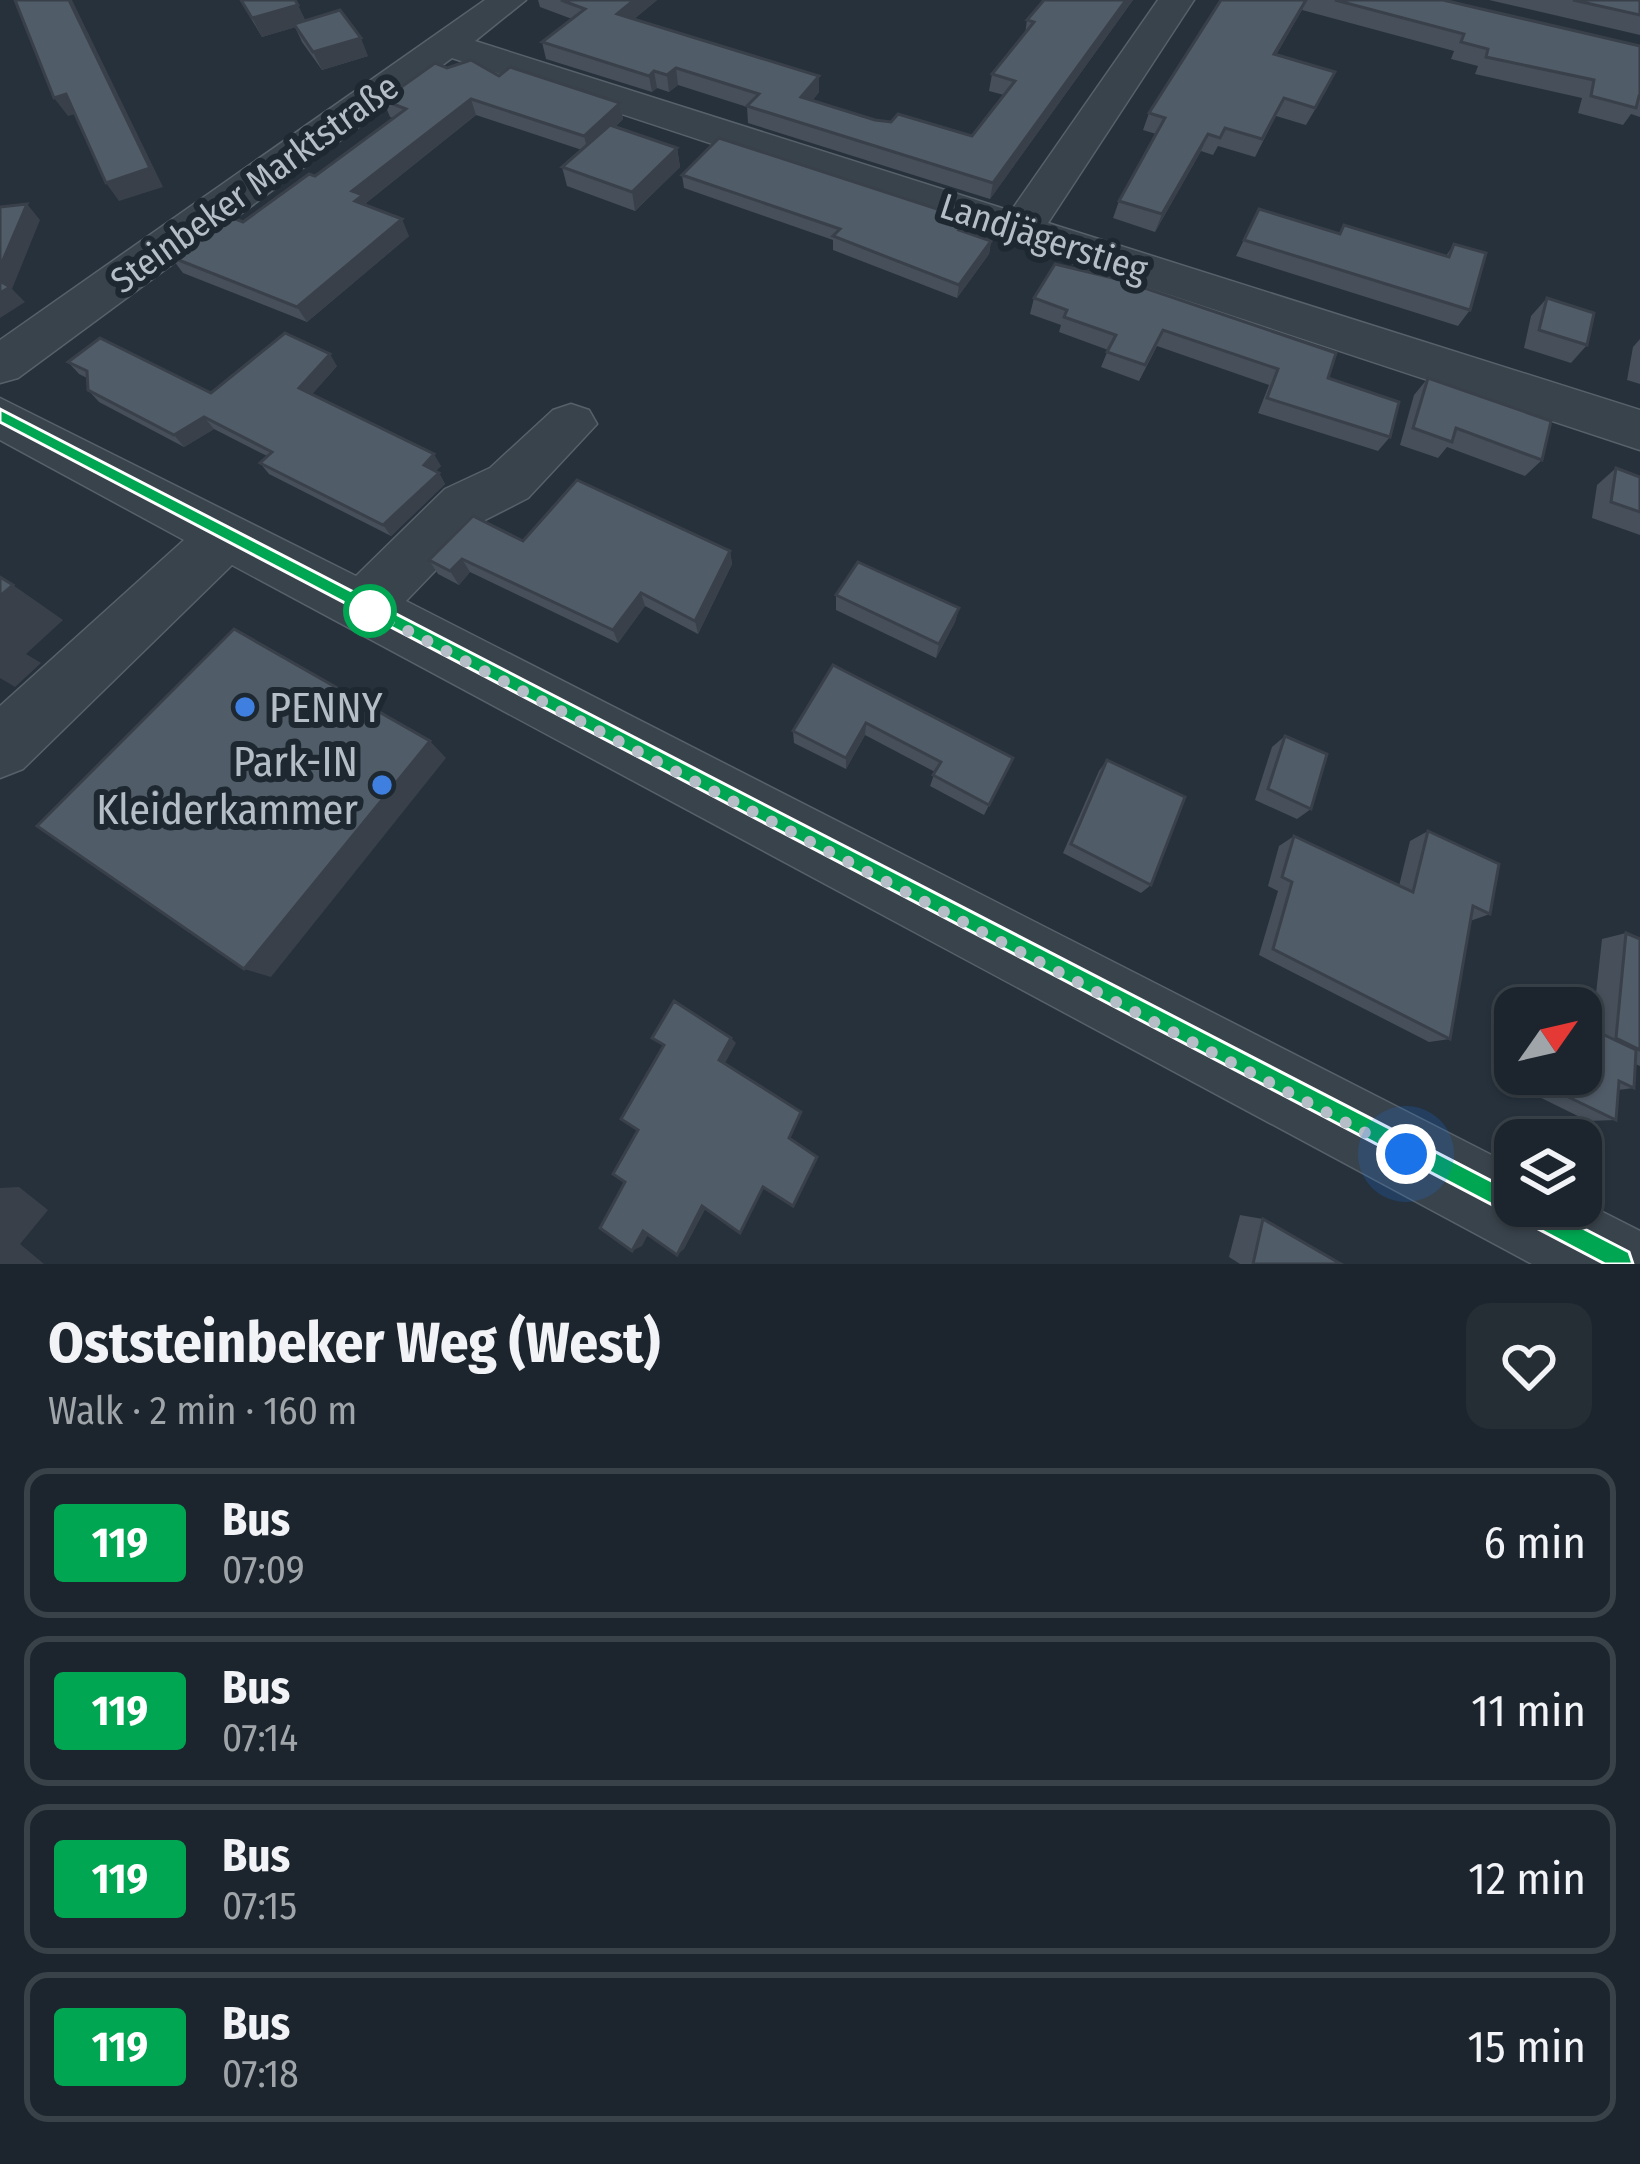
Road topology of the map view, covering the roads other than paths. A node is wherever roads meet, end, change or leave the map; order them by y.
1 (508, 0) edge
2 (1176, 0) edge
3 (468, 51) junction
4 (1022, 230) junction
5 (0, 365) edge
6 (0, 417) edge
7 (571, 424) dead end
8 (1640, 430) edge
9 (226, 536) junction
10 (363, 608) junction
11 (0, 748) edge
12 (1617, 1264) edge

1 - 3 street, Steinbeker Marktstraße
2 - 4 street
3 - 4 street, Landjägerstieg
3 - 5 street, Steinbeker Marktstraße
4 - 8 street, Landjägerstieg
6 - 9 street
7 - 10 street
9 - 10 street
9 - 11 street
10 - 12 street

